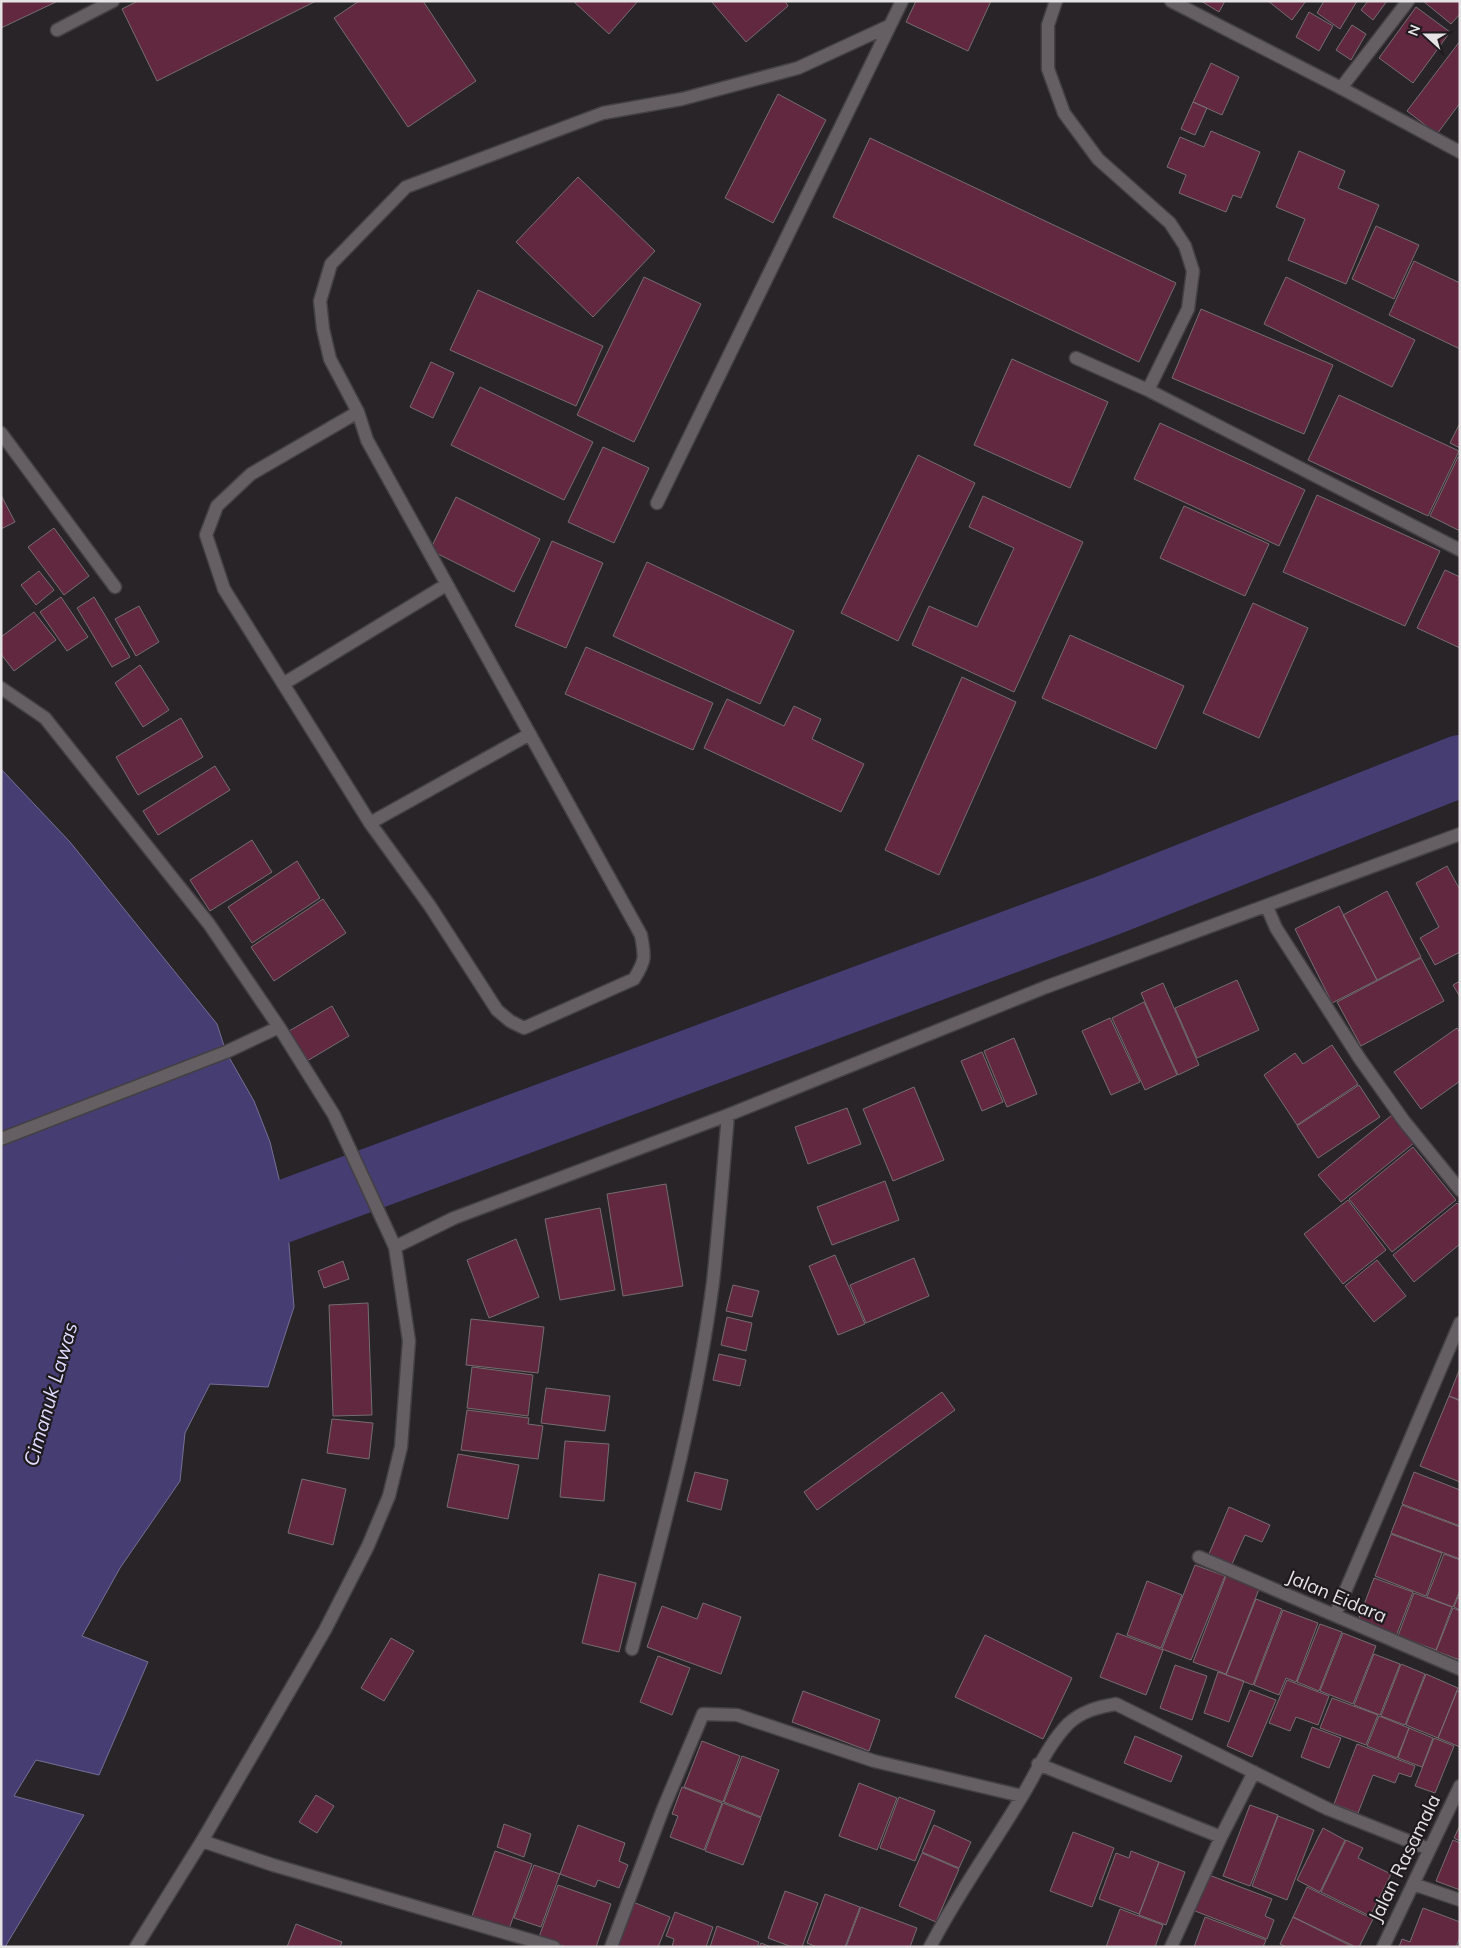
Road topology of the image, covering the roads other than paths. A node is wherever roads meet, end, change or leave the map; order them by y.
1 (113, 1) edge
2 (902, 1) edge
3 (1056, 1) edge
4 (1171, 1) edge
5 (1408, 1) edge
6 (890, 26) junction
7 (57, 30) dead end
8 (1341, 88) junction
9 (1460, 152) edge
10 (1076, 358) dead end
11 (1148, 390) junction
12 (358, 412) junction
13 (1, 433) edge
14 (657, 504) dead end
15 (1460, 550) edge
16 (446, 585) junction
17 (115, 588) dead end
18 (283, 684) junction
19 (1, 688) edge
20 (530, 734) junction
21 (370, 823) junction
22 (1460, 834) edge
23 (1267, 907) junction
24 (278, 1027) junction
25 (728, 1115) junction
26 (1, 1139) edge
27 (1460, 1190) edge
28 (395, 1247) junction
29 (1460, 1323) edge
30 (1199, 1557) dead end
31 (1335, 1615) junction
32 (632, 1648) dead end
33 (1460, 1668) edge
34 (1038, 1764) junction
35 (1254, 1772) junction
36 (1460, 1786) edge
37 (1022, 1796) junction
38 (1221, 1837) junction
39 (202, 1841) junction
40 (1429, 1849) junction
41 (1413, 1884) junction
42 (1460, 1900) edge
43 (136, 1947) edge
44 (554, 1947) edge
45 (610, 1947) edge
46 (930, 1947) edge
47 (1171, 1947) edge
48 (1382, 1947) edge

1 - 7 street
2 - 6 street
3 - 11 street
4 - 8 street
5 - 8 street
6 - 12 street
6 - 14 street
8 - 9 street
10 - 11 street
11 - 15 street
12 - 16 street
12 - 18 street
13 - 17 street
16 - 18 street
16 - 20 street
18 - 21 street
19 - 24 street
20 - 21 street
20 - 21 street
22 - 23 street
23 - 25 street
23 - 27 street
24 - 26 street
24 - 28 street
25 - 28 street
25 - 32 street
28 - 39 street
29 - 31 street
30 - 31 street, Jalan Eidara
31 - 33 street, Jalan Eidara
34 - 35 street
34 - 37 street
34 - 38 street
35 - 38 street
35 - 40 street
36 - 40 street, Jalan Rasamala
37 - 45 street
37 - 46 street
38 - 47 street
39 - 43 street
39 - 44 street
40 - 41 street, Jalan Rasamala
41 - 42 street
41 - 48 street, Jalan Rasamala

